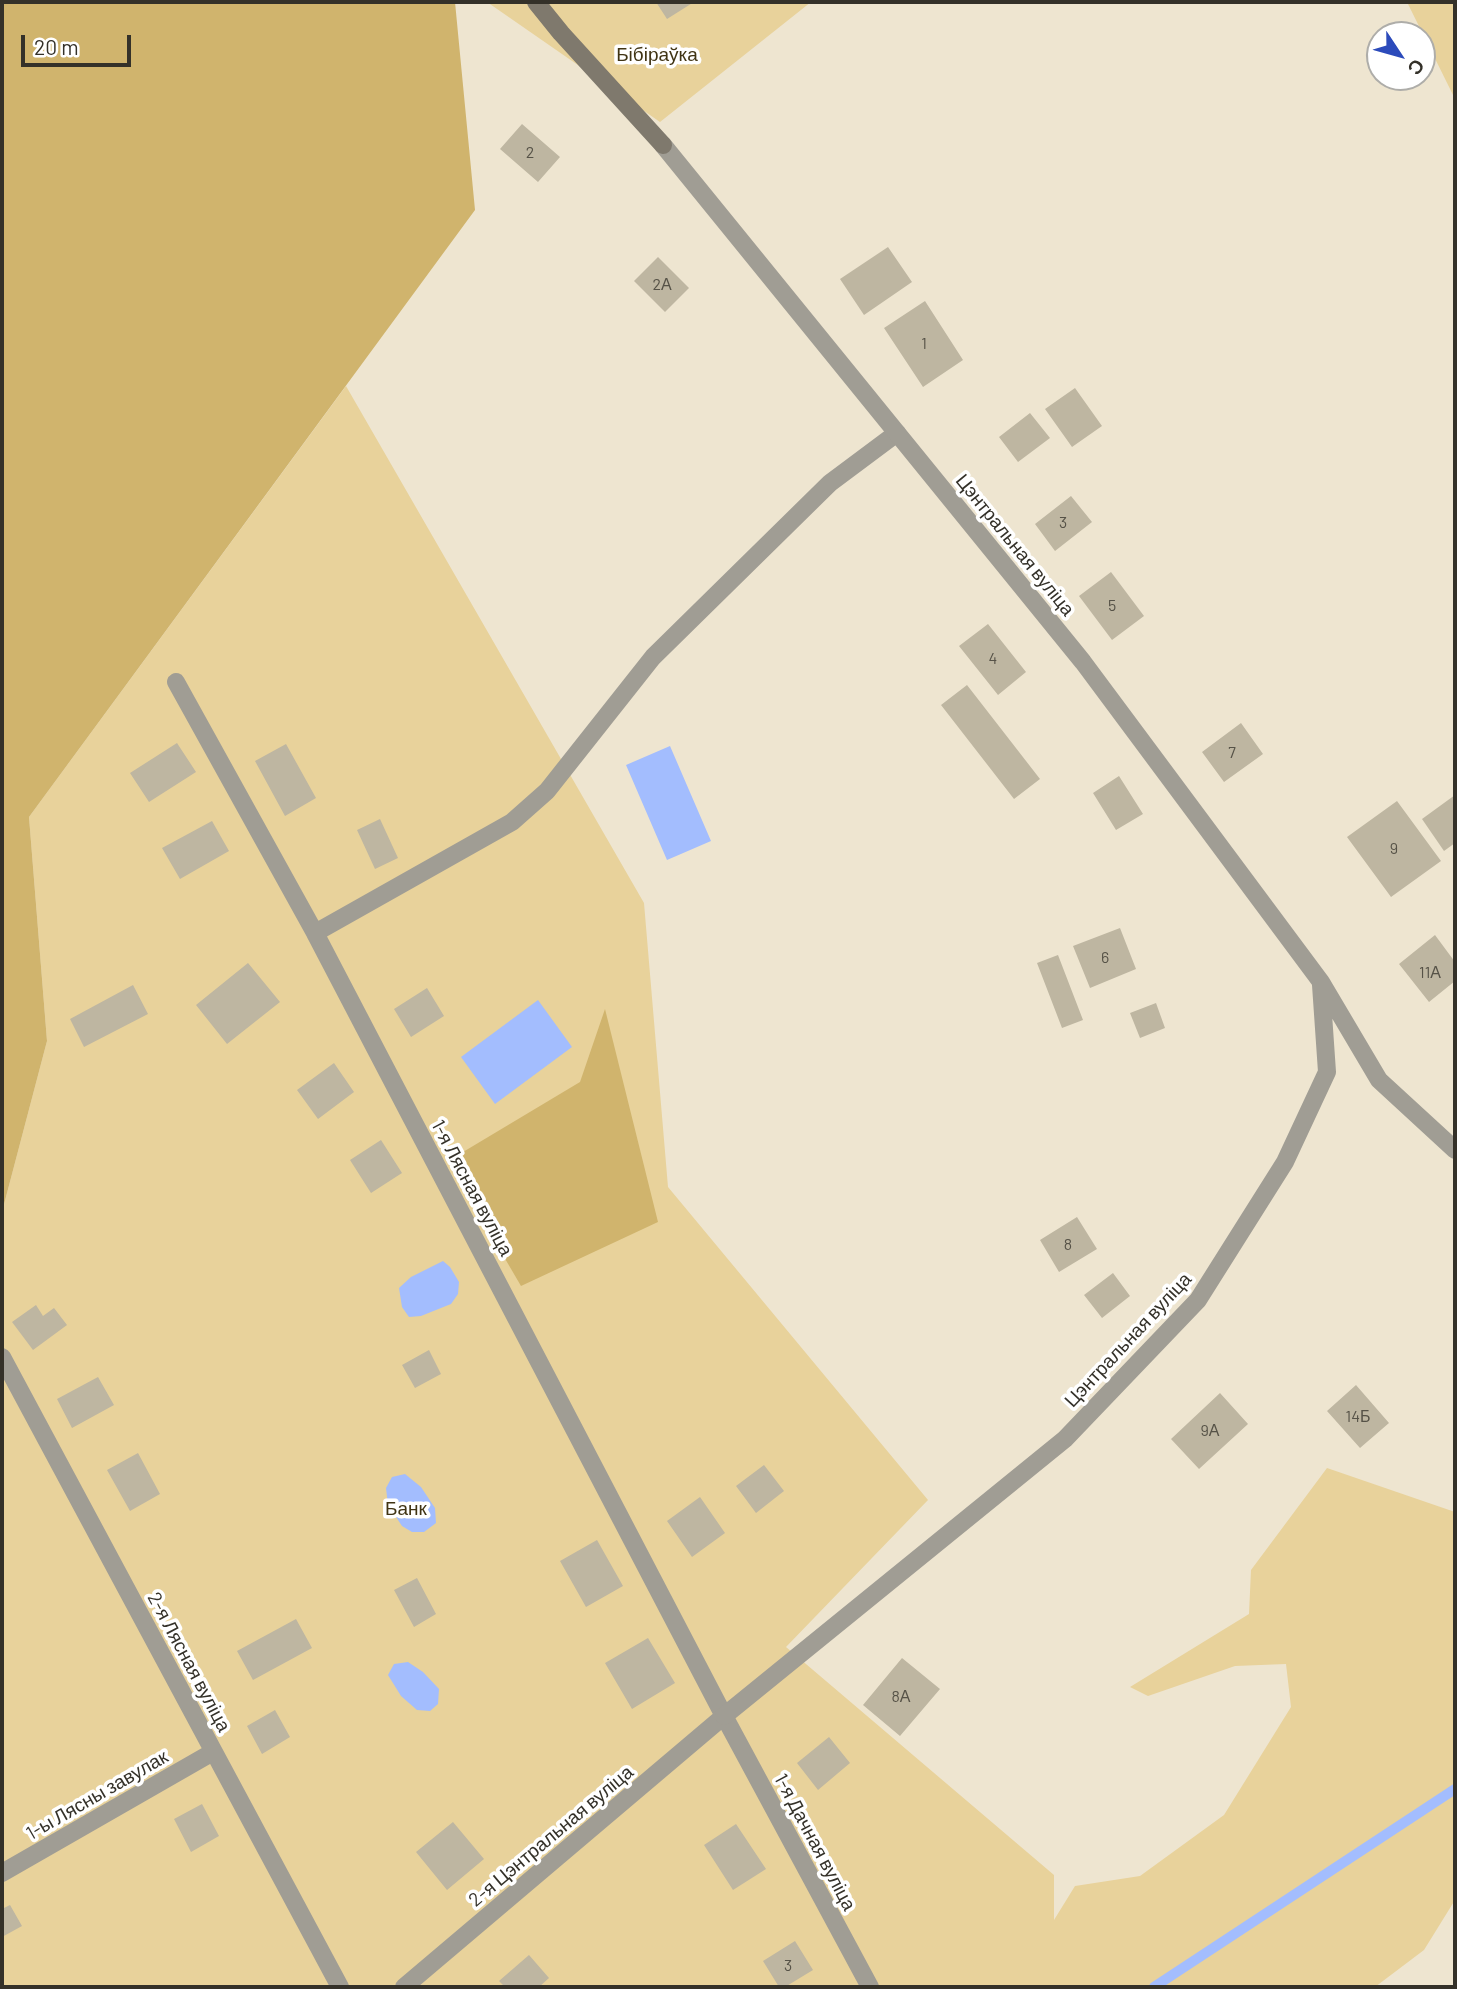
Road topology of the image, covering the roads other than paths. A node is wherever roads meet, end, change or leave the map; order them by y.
1 (536, 2) edge
2 (897, 433) junction
3 (176, 682) dead end
4 (315, 933) junction
5 (1321, 982) junction
6 (1455, 1150) edge
7 (2, 1357) edge
8 (724, 1716) junction
9 (213, 1752) junction
10 (2, 1873) edge
11 (340, 1987) edge
12 (404, 1987) edge
13 (870, 1987) edge

1 - 2 street, Цэнтральная вуліца
2 - 4 street
2 - 5 street, Цэнтральная вуліца
3 - 4 street, 1-я Лясная вуліца
4 - 8 street, 1-я Лясная вуліца
5 - 6 street, Цэнтральная вуліца
5 - 8 street, Цэнтральная вуліца
7 - 9 street, 2-я Лясная вуліца
8 - 12 street, 2-я Цэнтральная вуліца
8 - 13 street, 1-я Дачная вуліца
9 - 10 street, 1-ы Лясны завулак
9 - 11 street, 2-я Лясная вуліца

